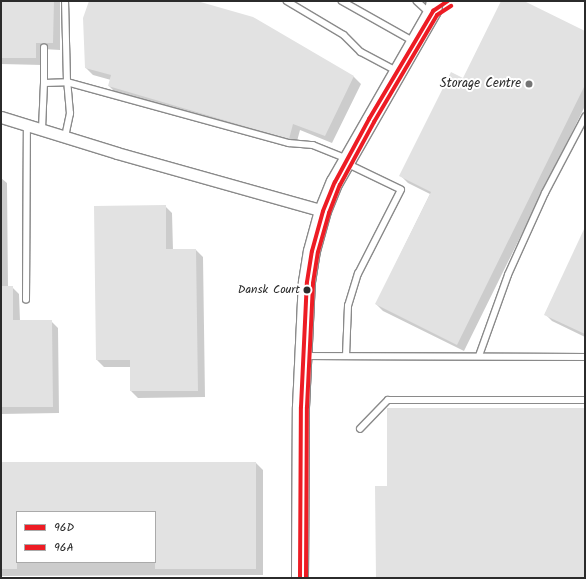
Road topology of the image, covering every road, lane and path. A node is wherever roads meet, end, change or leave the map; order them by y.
1 (65, 1) edge
2 (288, 1) edge
3 (342, 1) edge
4 (416, 1) edge
5 (448, 1) edge
6 (433, 9) edge
7 (415, 43) junction
8 (44, 48) dead end
9 (398, 71) junction
10 (67, 82) junction
11 (44, 83) junction
12 (1, 117) edge
13 (585, 117) edge
14 (27, 125) junction
15 (42, 129) junction
16 (65, 137) junction
17 (347, 161) junction
18 (323, 211) junction
19 (26, 300) dead end
20 (303, 356) junction
21 (346, 356) junction
22 (479, 356) junction
23 (585, 358) edge
24 (585, 400) edge
25 (360, 429) dead end
26 (300, 578) edge

1 - 10 lane
2 - 9 lane
3 - 7 lane
4 - 6 lane
5 - 6 street
6 - 7 street
7 - 9 street
8 - 11 lane
9 - 17 street
10 - 11 lane
10 - 16 lane
10 - 17 lane
11 - 15 lane
12 - 14 street
13 - 22 lane
14 - 15 street
14 - 19 lane
15 - 16 street
16 - 18 street
17 - 18 street
17 - 21 lane
18 - 20 street
20 - 21 lane
20 - 26 street
21 - 22 lane
22 - 23 lane
24 - 25 lane

